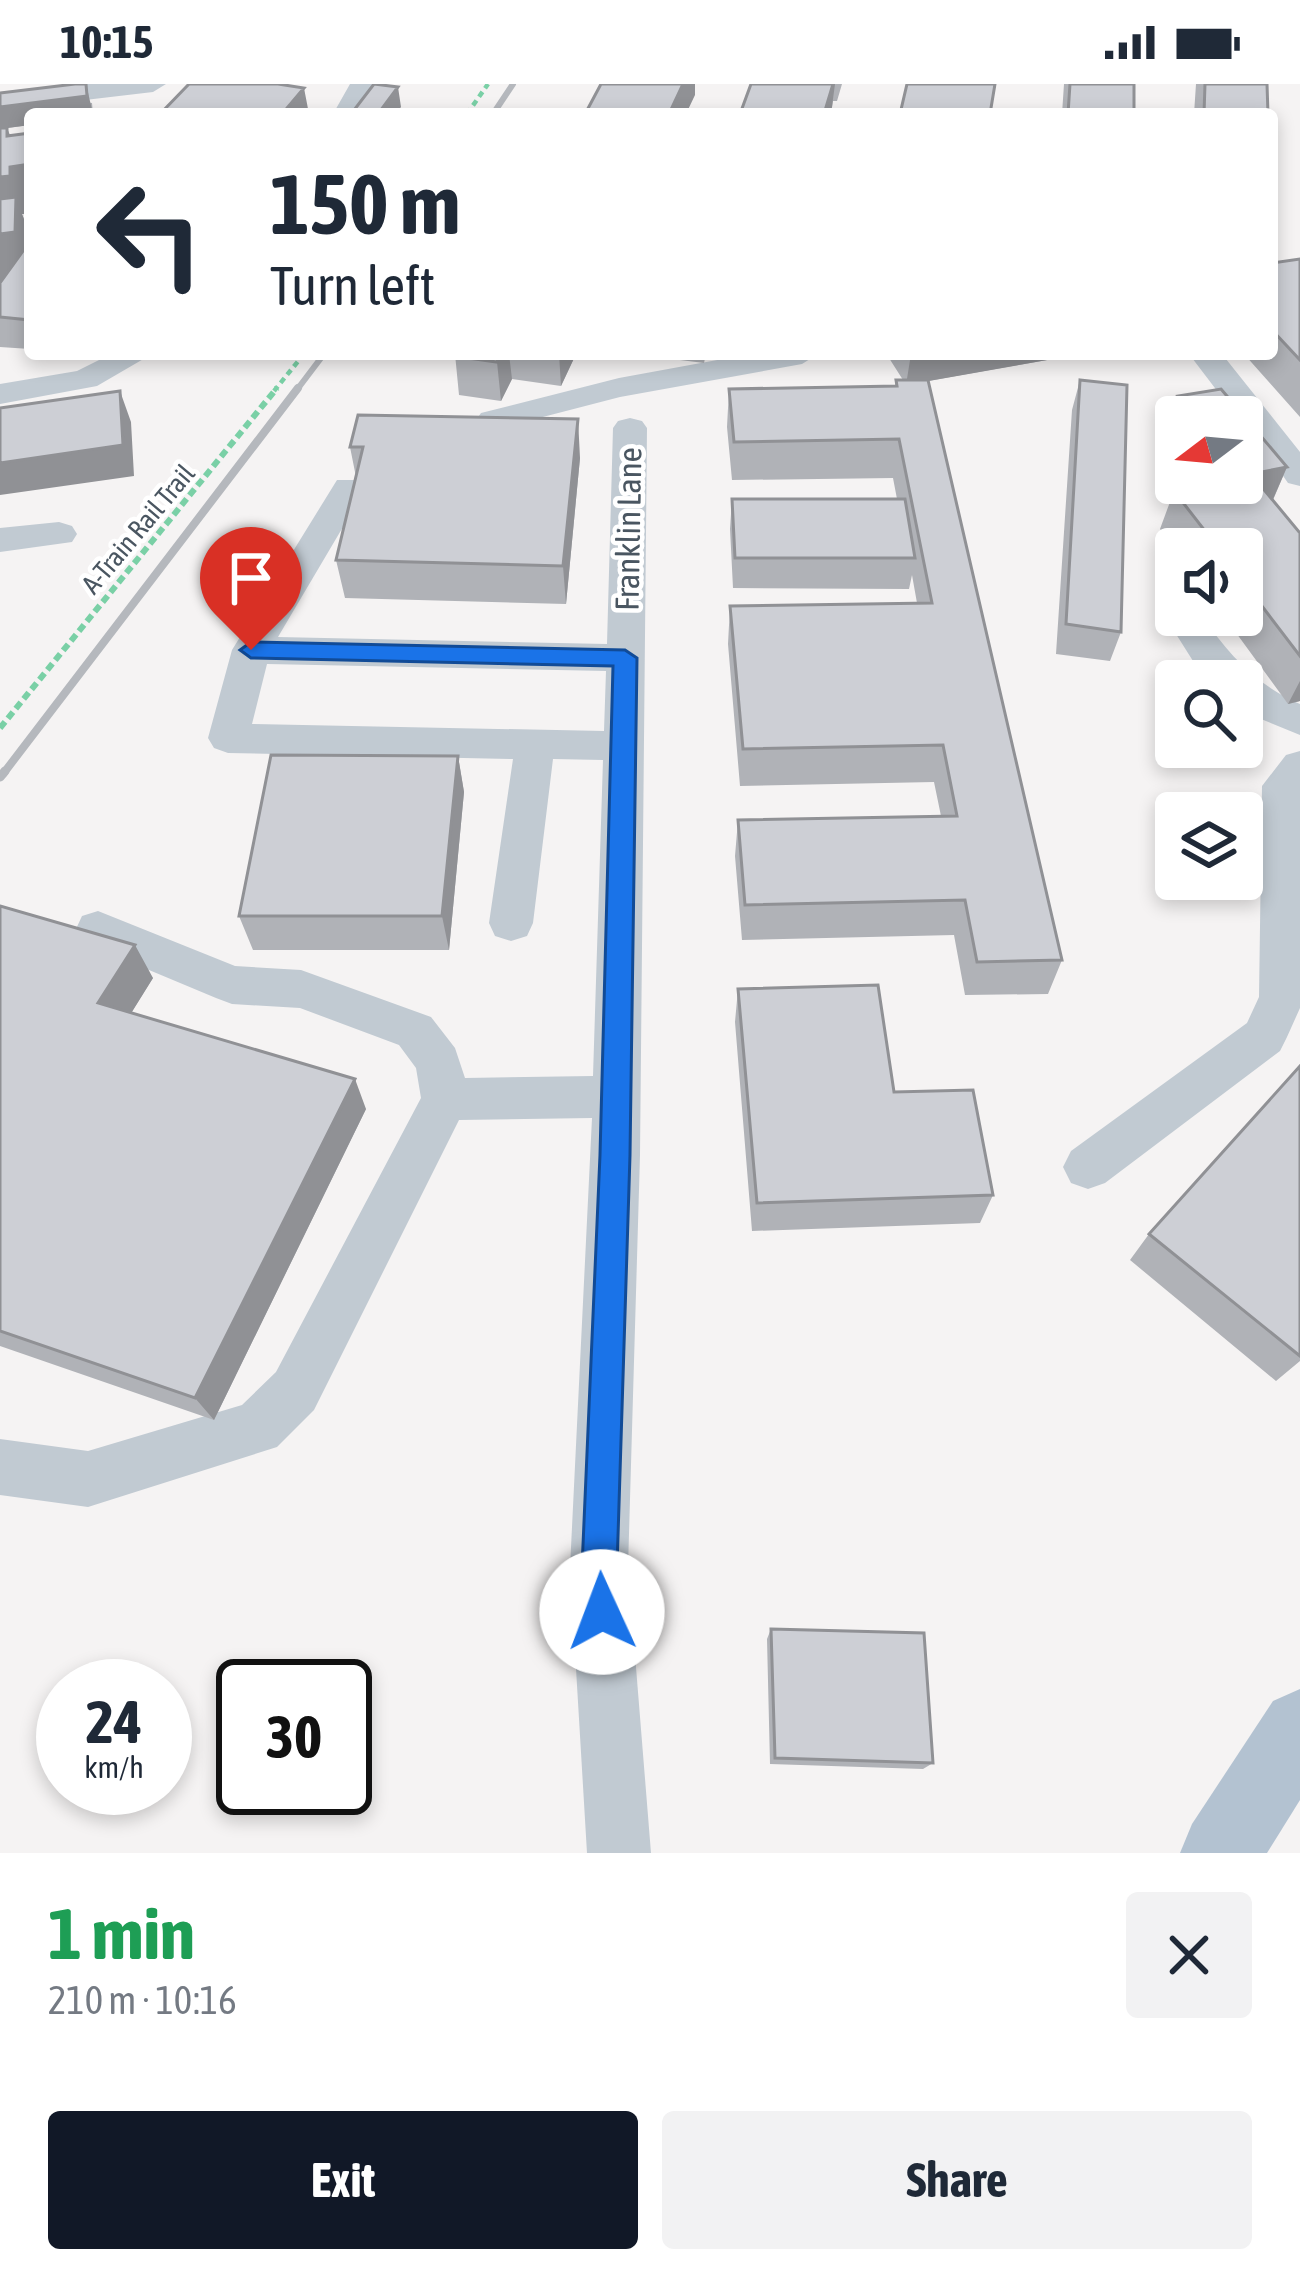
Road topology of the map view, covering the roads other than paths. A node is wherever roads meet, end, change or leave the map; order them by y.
1 (156, 84) edge
2 (0, 102) edge
3 (124, 360) edge
4 (770, 360) edge
5 (1210, 360) edge
6 (0, 394) edge
7 (493, 420) edge
8 (630, 428) dead end
9 (1300, 475) edge
10 (349, 488) edge
11 (59, 534) dead end
12 (0, 540) edge
13 (1196, 636) edge
14 (251, 650) junction
15 (625, 658) junction
16 (1214, 660) edge
17 (1263, 704) edge
18 (1300, 721) edge
19 (535, 744) junction
20 (623, 746) junction
21 (1300, 766) edge
22 (511, 923) dead end
23 (98, 928) dead end
24 (616, 1097) junction
25 (445, 1099) junction
26 (1088, 1167) dead end
27 (0, 1467) edge
28 (1300, 1728) edge
29 (619, 1853) edge
30 (1221, 1853) edge

1 - 2 street
3 - 6 street
4 - 7 street
5 - 9 street
8 - 15 street, Franklin Lane
10 - 14 street
11 - 12 street
13 - 16 street
14 - 15 street
14 - 19 street
15 - 20 street, Franklin Lane
17 - 18 street
19 - 20 street
19 - 22 street
20 - 24 street, Franklin Lane
21 - 26 street
23 - 25 street
24 - 25 street
24 - 29 street, Franklin Lane
25 - 27 street
28 - 30 main road

